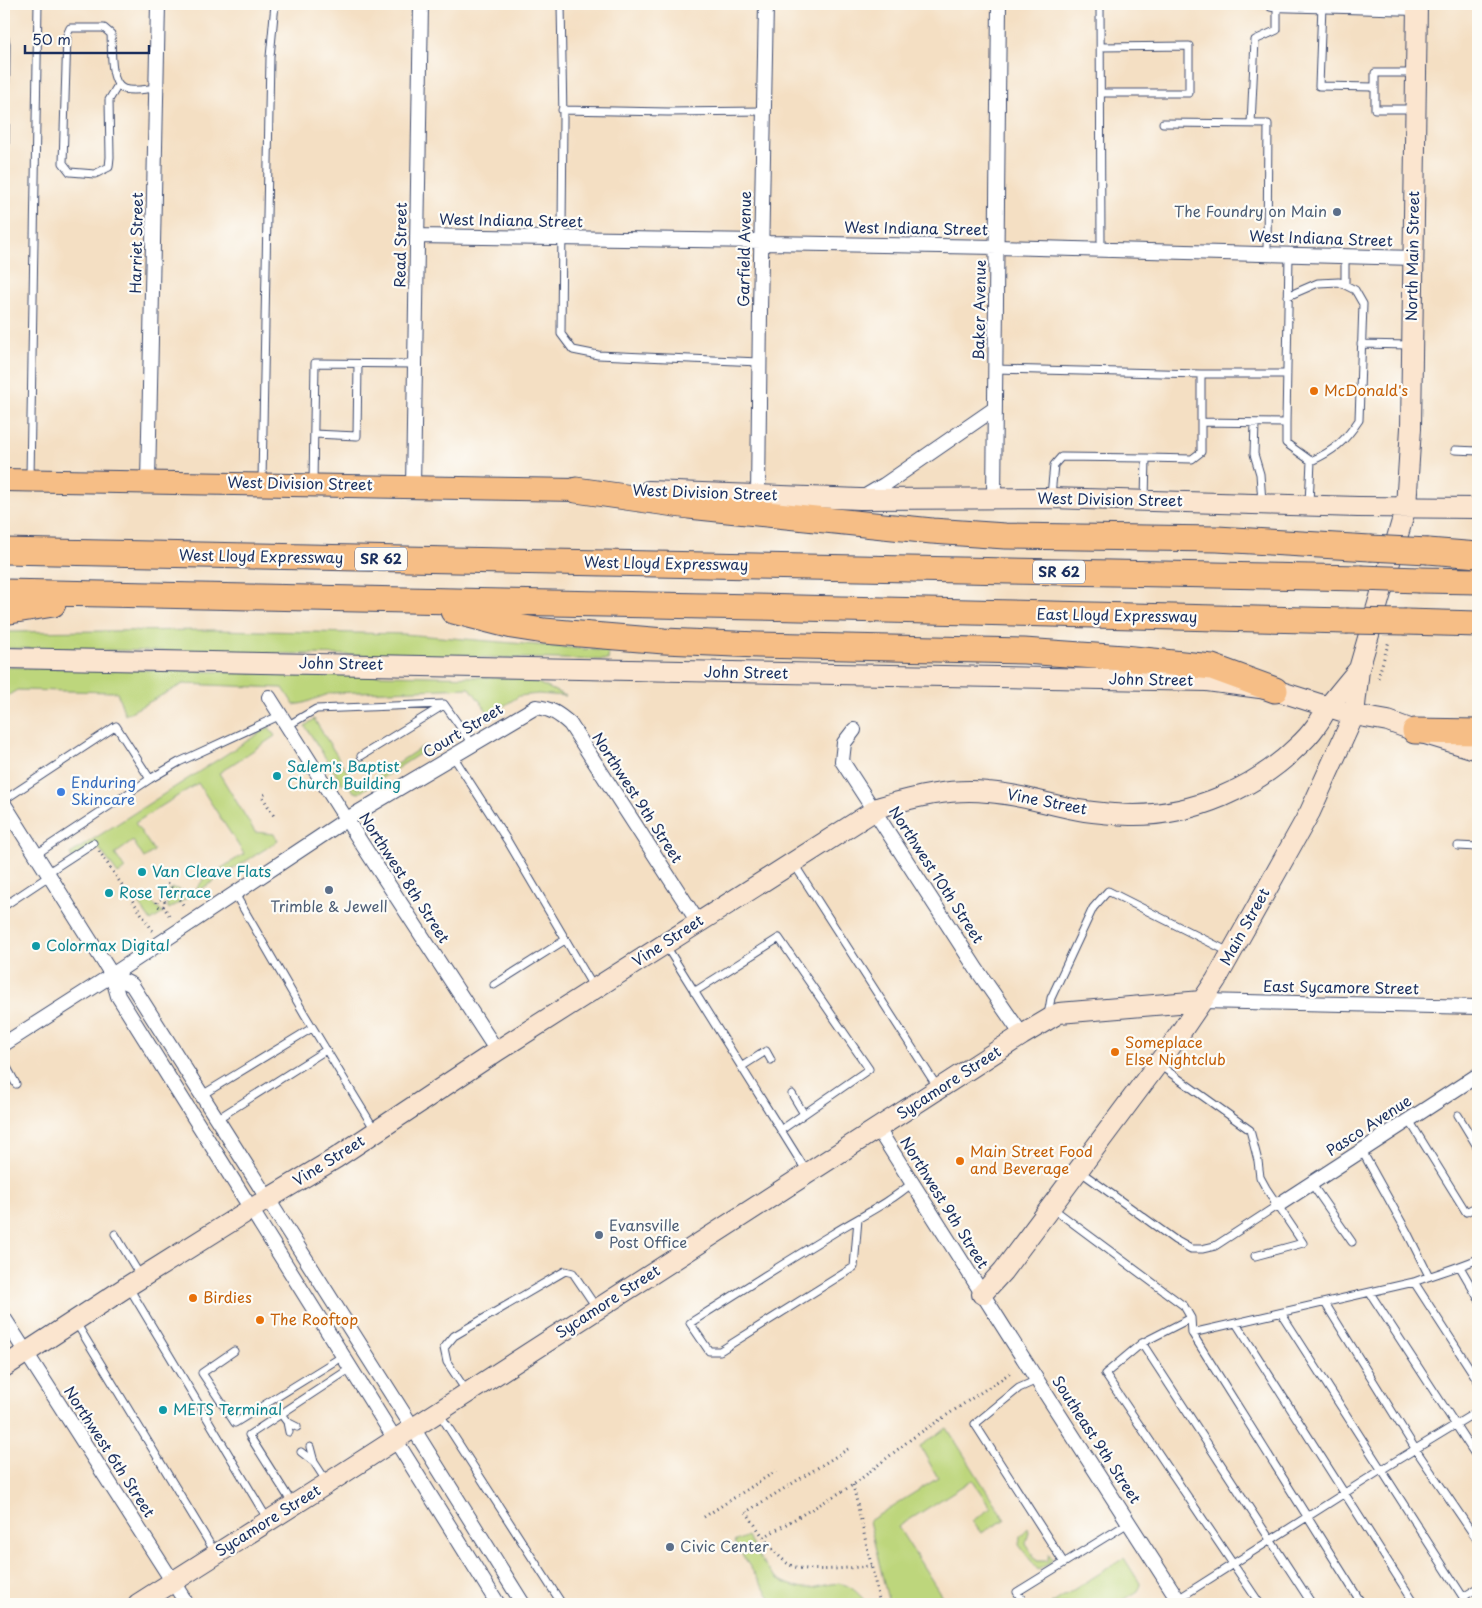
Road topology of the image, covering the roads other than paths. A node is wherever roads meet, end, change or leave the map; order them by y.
1 (38, 4) edge
2 (158, 4) edge
3 (275, 4) edge
4 (421, 4) edge
5 (561, 4) edge
6 (766, 4) edge
7 (999, 4) edge
8 (1100, 4) edge
9 (1272, 4) edge
10 (1278, 4) edge
11 (1322, 5) junction
12 (1417, 6) edge
13 (4, 34) edge
14 (1100, 47) junction
15 (1415, 73) junction
16 (118, 86) junction
17 (1374, 87) junction
18 (156, 88) junction
19 (1101, 93) junction
20 (1415, 109) junction
21 (562, 110) junction
22 (764, 111) junction
23 (1163, 124) dead end
24 (1251, 124) junction
25 (417, 236) junction
26 (562, 238) junction
27 (762, 241) junction
28 (997, 247) junction
29 (1101, 249) junction
30 (4, 252) edge
31 (1267, 254) junction
32 (1289, 255) junction
33 (1345, 256) junction
34 (1414, 258) junction
35 (1345, 285) junction
36 (1288, 296) junction
37 (1361, 344) junction
38 (1412, 345) junction
39 (759, 362) junction
40 (358, 364) junction
41 (415, 364) junction
42 (995, 369) junction
43 (1201, 374) junction
44 (1287, 374) junction
45 (994, 409) junction
46 (1201, 422) junction
47 (1255, 423) junction
48 (1286, 423) junction
49 (314, 434) junction
50 (1454, 450) dead end
51 (1478, 451) edge
52 (1146, 458) junction
53 (1311, 461) junction
54 (4, 480) edge
55 (30, 480) junction
56 (148, 482) junction
57 (262, 484) junction
58 (312, 485) junction
59 (413, 486) junction
60 (576, 490) junction
61 (758, 496) junction
62 (994, 498) junction
63 (1051, 498) junction
64 (860, 499) junction
65 (1145, 501) junction
66 (1262, 504) junction
67 (1308, 506) junction
68 (1406, 507) junction
69 (1478, 508) edge
70 (4, 552) edge
71 (1478, 555) edge
72 (1478, 580) edge
73 (4, 592) edge
74 (111, 594) junction
75 (412, 600) junction
76 (4, 612) edge
77 (1478, 624) edge
78 (4, 658) edge
79 (1359, 669) junction
80 (1275, 690) junction
81 (269, 697) dead end
82 (444, 704) junction
83 (536, 707) joint
84 (1328, 707) junction
85 (1354, 715) junction
86 (284, 721) junction
87 (854, 730) dead end
88 (1415, 731) junction
89 (1478, 732) edge
90 (473, 745) junction
91 (1478, 750) edge
92 (361, 756) dead end
93 (453, 756) junction
94 (150, 779) junction
95 (4, 800) edge
96 (4, 804) edge
97 (874, 810) junction
98 (347, 819) junction
99 (93, 843) road end
100 (1458, 846) dead end
101 (1478, 847) edge
102 (35, 855) junction
103 (793, 861) junction
104 (48, 875) junction
105 (235, 894) junction
106 (4, 906) edge
107 (698, 922) junction
108 (565, 940) junction
109 (664, 943) junction
110 (1231, 953) junction
111 (112, 975) junction
112 (494, 985) dead end
113 (594, 988) junction
114 (694, 992) junction
115 (1202, 1001) junction
116 (1478, 1007) edge
117 (1048, 1020) junction
118 (312, 1028) junction
119 (1022, 1035) junction
120 (4, 1044) edge
121 (326, 1050) junction
122 (496, 1051) junction
123 (771, 1060) dead end
124 (4, 1062) edge
125 (1158, 1064) junction
126 (741, 1067) junction
127 (1478, 1076) edge
128 (16, 1084) dead end
129 (939, 1090) junction
130 (792, 1094) dead end
131 (202, 1095) junction
132 (804, 1114) junction
133 (1458, 1115) dead end
134 (217, 1120) junction
135 (1409, 1120) junction
136 (878, 1129) junction
137 (781, 1130) junction
138 (376, 1132) junction
139 (1478, 1148) edge
140 (1362, 1151) junction
141 (1079, 1170) junction
142 (808, 1174) junction
143 (912, 1183) junction
144 (1311, 1183) junction
145 (259, 1204) junction
146 (1278, 1205) junction
147 (1478, 1206) edge
148 (1051, 1207) junction
149 (858, 1219) junction
150 (115, 1234) dead end
151 (1352, 1242) dead end
152 (1255, 1256) dead end
153 (1478, 1259) edge
154 (1460, 1267) junction
155 (1429, 1276) junction
156 (135, 1282) junction
157 (1414, 1282) junction
158 (1370, 1293) junction
159 (982, 1294) junction
160 (1478, 1298) edge
161 (1325, 1303) junction
162 (597, 1310) junction
163 (1281, 1313) junction
164 (4, 1318) edge
165 (1191, 1318) junction
166 (75, 1321) junction
167 (1236, 1323) junction
168 (1192, 1334) junction
169 (1142, 1343) junction
170 (234, 1351) dead end
171 (26, 1353) junction
172 (343, 1356) junction
173 (4, 1367) edge
174 (351, 1368) junction
175 (1037, 1380) junction
176 (1478, 1381) edge
177 (468, 1393) junction
178 (1478, 1411) edge
179 (438, 1412) junction
180 (281, 1414) junction
181 (287, 1422) junction
182 (1456, 1425) junction
183 (297, 1427) dead end
184 (414, 1428) junction
185 (288, 1432) dead end
186 (395, 1440) junction
187 (310, 1447) dead end
188 (1416, 1450) junction
189 (301, 1452) dead end
190 (1478, 1459) edge
191 (314, 1462) junction
192 (1381, 1470) junction
193 (328, 1483) junction
194 (1345, 1494) junction
195 (293, 1505) junction
196 (1308, 1517) junction
197 (269, 1521) junction
198 (1130, 1522) junction
199 (1271, 1540) junction
200 (1478, 1541) edge
201 (216, 1554) junction
202 (1064, 1563) junction
203 (1234, 1564) junction
204 (173, 1582) junction
205 (1478, 1588) edge
206 (1463, 1597) junction
207 (1176, 1602) edge
208 (138, 1604) edge
209 (188, 1604) edge
210 (498, 1604) edge
211 (523, 1604) edge
212 (562, 1604) edge
213 (1025, 1604) edge
214 (1260, 1604) edge
215 (1312, 1604) edge
216 (1362, 1604) edge
217 (1415, 1604) edge
218 (1468, 1604) edge

1 - 55 lane
2 - 18 street, Harriet Street
3 - 57 lane
4 - 25 street, Read Street
5 - 21 lane
6 - 22 street, Garfield Avenue
7 - 28 street, Baker Avenue
8 - 14 lane
9 - 10 street
10 - 11 street
10 - 24 lane
11 - 12 street
11 - 17 lane
12 - 15 main road, North Main Street
13 - 30 lane
14 - 19 lane
14 - 19 lane
15 - 17 lane
15 - 20 main road, North Main Street
16 - 16 lane
16 - 18 lane
17 - 20 lane
18 - 56 street, Harriet Street
19 - 29 lane
20 - 34 main road, North Main Street
21 - 22 lane
21 - 26 lane
22 - 27 street, Garfield Avenue
23 - 24 lane
24 - 31 lane
25 - 26 street, West Indiana Street
25 - 41 street, Read Street
26 - 27 street, West Indiana Street
26 - 39 lane
27 - 28 street, West Indiana Street
27 - 39 street, Garfield Avenue
28 - 29 street, West Indiana Street
28 - 42 street, Baker Avenue
29 - 31 street, West Indiana Street
31 - 32 street, West Indiana Street
32 - 33 street, West Indiana Street
32 - 36 lane
33 - 34 street, West Indiana Street
33 - 35 lane
34 - 38 main road, North Main Street
35 - 36 lane
35 - 37 lane
36 - 44 lane
37 - 38 lane
37 - 53 lane
38 - 68 main road, North Main Street
39 - 61 street, Garfield Avenue
40 - 41 lane
40 - 49 lane
40 - 49 lane
41 - 59 street, Read Street
42 - 43 lane
42 - 45 street, Baker Avenue
43 - 44 lane
43 - 46 lane
44 - 48 lane
45 - 62 street, Baker Avenue
45 - 64 street
46 - 47 lane
46 - 52 lane
47 - 48 lane
47 - 66 lane
48 - 53 lane
49 - 58 lane
50 - 51 lane
52 - 63 lane
52 - 65 lane
53 - 67 lane
54 - 55 main road, West Division Street
55 - 56 main road, West Division Street
56 - 57 main road, West Division Street
57 - 58 main road, West Division Street
58 - 59 main road, West Division Street
59 - 60 main road, West Division Street
60 - 61 main road, West Division Street
60 - 71 highway, bridge
61 - 64 main road, West Division Street
62 - 63 main road, West Division Street
62 - 64 main road, West Division Street
63 - 65 main road, West Division Street
65 - 66 main road, West Division Street
66 - 67 main road, West Division Street
67 - 68 main road, West Division Street
68 - 69 main road, West Division Street
68 - 79 main road, Main Street
70 - 72 highway, West Lloyd Expressway / SR 62, bridge
73 - 74 highway
74 - 75 highway
74 - 76 highway
75 - 77 highway, East Lloyd Expressway, bridge
75 - 80 highway
78 - 80 main road, John Street
79 - 84 main road, Vine Street
79 - 85 main road, Main Street
80 - 84 main road, John Street
81 - 86 street, Northwest 8th Street
82 - 86 lane
82 - 90 lane
82 - 92 lane
83 - 90 street, Court Street
83 - 107 street, Northwest 9th Street
84 - 85 main road, John Street
84 - 97 main road, Vine Street
85 - 88 main road, John Street
85 - 110 main road, Main Street
86 - 94 lane
86 - 98 street, Northwest 8th Street
87 - 97 street, Northwest 10th Street
88 - 89 highway
88 - 91 main road, John Street
90 - 93 street, Court Street
93 - 98 street, Court Street
93 - 108 lane
94 - 95 lane
94 - 102 lane
96 - 102 street
97 - 103 main road, Vine Street
97 - 119 street, Northwest 10th Street
98 - 105 street, Court Street
98 - 122 street, Northwest 8th Street
99 - 104 lane
100 - 101 lane
102 - 104 street
103 - 107 main road, Vine Street
103 - 129 lane
104 - 106 lane
104 - 111 street
105 - 111 street, Court Street
105 - 118 lane
107 - 109 main road, Vine Street
108 - 112 lane
108 - 113 lane
109 - 113 main road, Vine Street
109 - 114 lane
110 - 115 main road, Main Street
110 - 117 lane
111 - 120 street, Court Street
111 - 131 street
111 - 145 street
113 - 122 main road, Vine Street
114 - 126 lane
114 - 132 lane
115 - 116 street, East Sycamore Street
115 - 117 main road, Sycamore Street
115 - 125 main road, Main Street
117 - 119 main road, Sycamore Street
118 - 121 lane
118 - 131 lane
119 - 129 main road, Sycamore Street
121 - 134 lane
121 - 138 lane
122 - 138 main road, Vine Street
123 - 126 lane
124 - 128 lane
125 - 141 main road, Main Street
125 - 146 lane
126 - 137 lane
127 - 135 street, Pasco Avenue
129 - 136 main road, Sycamore Street
130 - 132 lane
131 - 134 street
132 - 137 lane
133 - 139 lane
134 - 145 street
135 - 140 street, Pasco Avenue
135 - 147 lane
136 - 142 main road, Sycamore Street
136 - 143 street, Northwest 9th Street
137 - 142 lane
138 - 145 main road, Vine Street
140 - 144 street, Pasco Avenue
140 - 155 lane
141 - 146 lane
141 - 148 main road, Main Street
142 - 162 main road, Sycamore Street
143 - 149 lane
143 - 159 street, Northwest 9th Street
144 - 146 street, Pasco Avenue
144 - 151 lane
145 - 156 main road, Vine Street
145 - 172 street
145 - 184 street
146 - 152 lane
148 - 159 main road, Main Street
148 - 165 lane
149 - 149 lane
150 - 156 lane
153 - 154 lane
154 - 155 lane
154 - 160 lane
155 - 157 lane
156 - 166 main road, Vine Street
156 - 197 lane
157 - 158 lane
157 - 176 lane
158 - 161 lane
158 - 182 lane
159 - 175 street, Southeast 9th Street
161 - 163 lane
161 - 188 lane
162 - 177 main road, Sycamore Street
162 - 177 lane
163 - 167 lane
163 - 192 lane
164 - 171 street, Northwest 6th Street
165 - 168 lane
165 - 169 lane
166 - 171 main road, Vine Street
166 - 201 lane
167 - 168 lane
167 - 194 lane
168 - 196 lane
169 - 199 lane
169 - 203 lane
170 - 172 lane
171 - 173 main road, Vine Street
171 - 204 street, Northwest 6th Street
172 - 174 street
174 - 180 lane
174 - 186 street
175 - 198 street, Southeast 9th Street
175 - 202 lane
177 - 179 main road, Sycamore Street
178 - 182 lane
179 - 184 main road, Sycamore Street
179 - 212 lane
180 - 181 lane
180 - 195 lane
181 - 183 lane
181 - 185 lane
182 - 188 lane
182 - 190 lane
184 - 186 main road, Sycamore Street
184 - 211 street
186 - 193 main road, Sycamore Street
186 - 210 street
187 - 191 lane
188 - 192 lane
188 - 200 lane
189 - 191 lane
191 - 193 lane
192 - 194 lane
192 - 206 lane
193 - 195 main road, Sycamore Street
194 - 196 lane
194 - 217 lane
195 - 197 main road, Sycamore Street
196 - 199 lane
196 - 216 lane
197 - 201 main road, Sycamore Street
198 - 202 lane
198 - 207 street, Southeast 9th Street
199 - 203 lane
199 - 215 lane
201 - 204 main road, Sycamore Street
202 - 213 lane
203 - 207 lane
203 - 214 lane
204 - 208 main road, Sycamore Street
204 - 209 street, Northwest 6th Street
205 - 206 lane
206 - 218 lane

